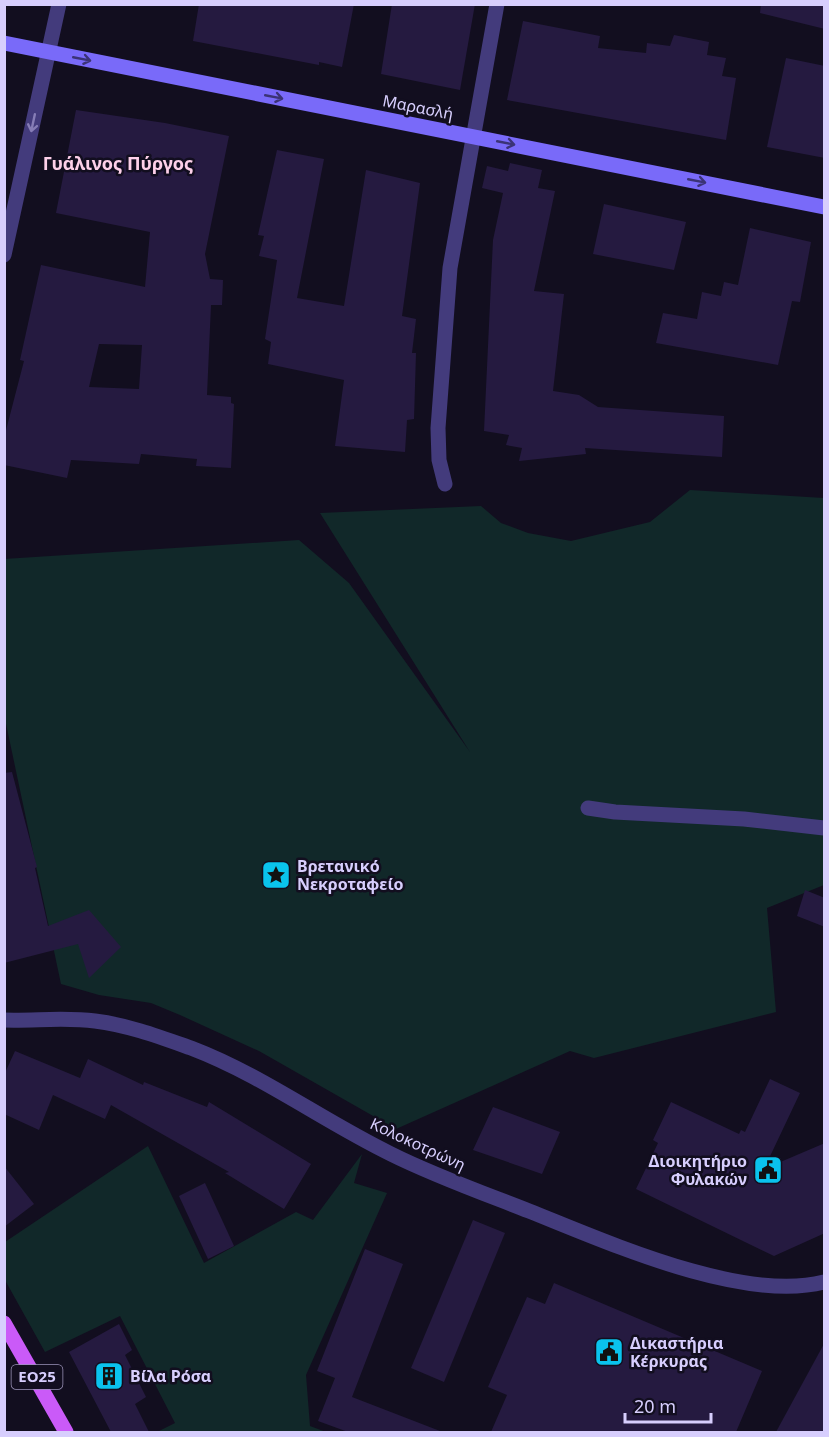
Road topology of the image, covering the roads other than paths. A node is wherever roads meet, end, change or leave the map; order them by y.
1 (59, 4) edge
2 (498, 4) edge
3 (4, 43) edge
4 (49, 52) junction
5 (473, 136) junction
6 (825, 207) edge
7 (4, 255) edge
8 (445, 484) dead end
9 (588, 808) dead end
10 (825, 828) edge
11 (4, 1020) edge
12 (825, 1282) edge
13 (4, 1323) edge
14 (66, 1432) edge

1 - 4 street
2 - 5 street
3 - 4 street, Μαρασλή
4 -> 5 street, Μαρασλή
4 -> 7 street
5 -> 6 street, Μαρασλή
5 - 8 street
9 - 10 street
11 - 12 street, Κολοκοτρώνη
13 - 14 main road, ΕΟ25

